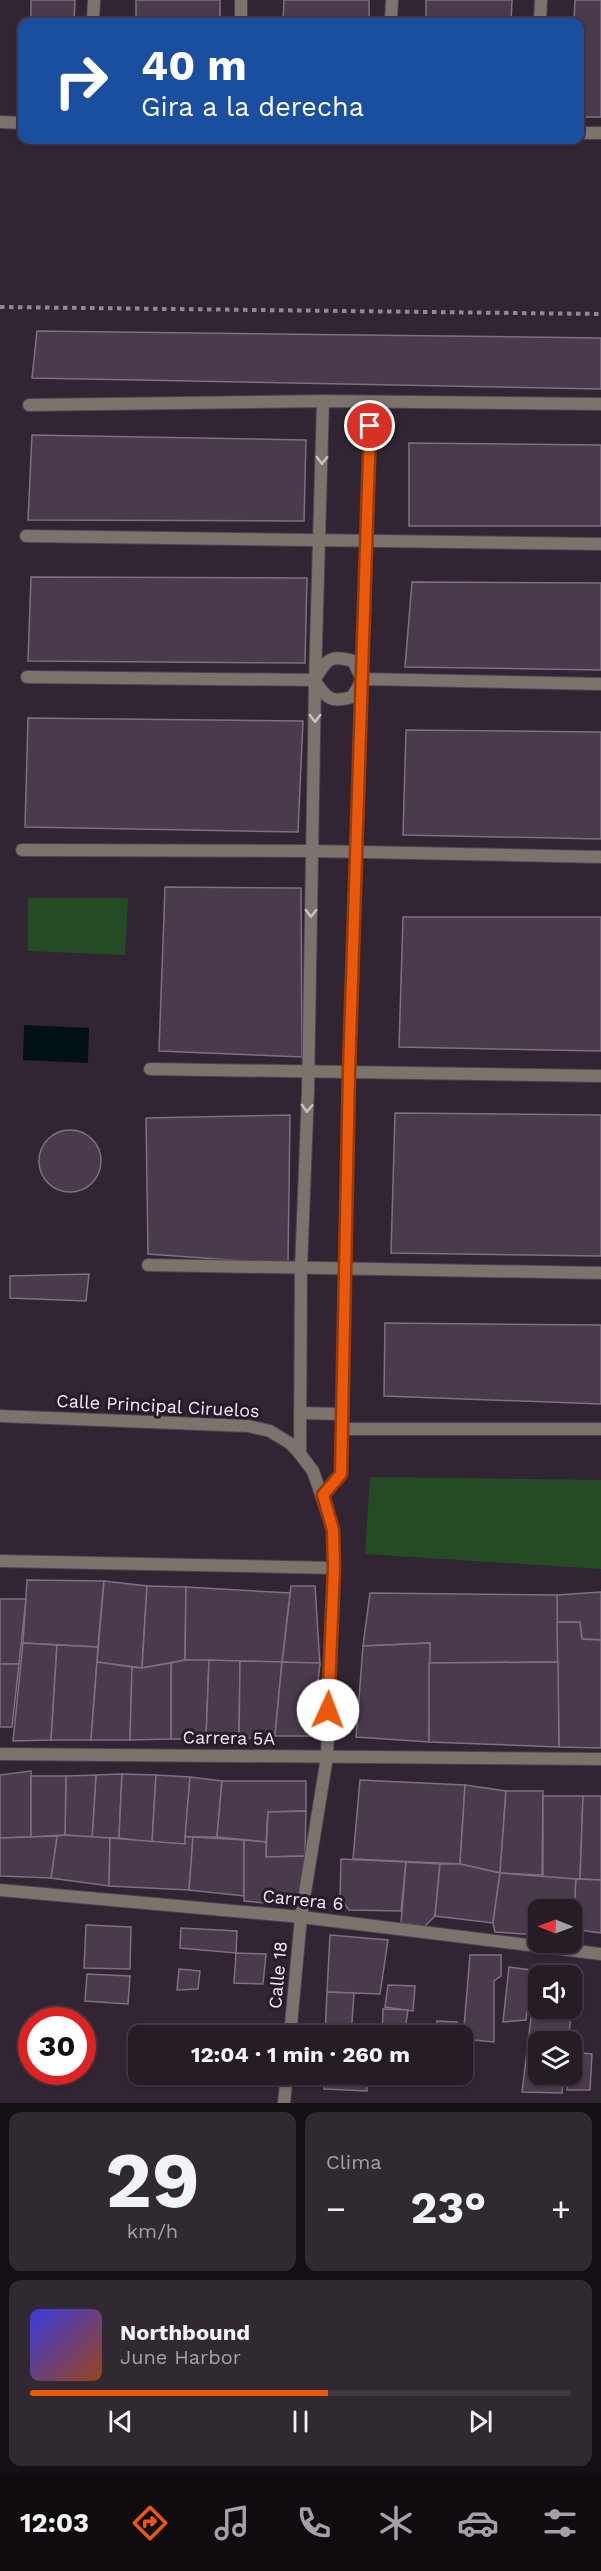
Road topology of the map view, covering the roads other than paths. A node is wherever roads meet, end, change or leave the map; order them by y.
1 (94, 0) edge
2 (241, 0) edge
3 (392, 0) edge
4 (541, 0) edge
5 (93, 18) edge
6 (241, 18) edge
7 (391, 18) edge
8 (540, 18) edge
9 (0, 122) edge
10 (18, 123) edge
11 (584, 133) edge
12 (601, 133) edge
13 (323, 401) junction
14 (371, 403) junction
15 (601, 404) edge
16 (29, 405) dead end
17 (26, 536) dead end
18 (320, 540) junction
19 (365, 541) junction
20 (601, 544) edge
21 (27, 677) dead end
22 (315, 680) junction
23 (363, 680) junction
24 (601, 684) edge
25 (22, 850) dead end
26 (313, 851) junction
27 (355, 852) junction
28 (601, 857) edge
29 (150, 1069) dead end
30 (308, 1071) junction
31 (349, 1072) junction
32 (601, 1076) edge
33 (148, 1265) dead end
34 (301, 1269) junction
35 (345, 1269) junction
36 (601, 1274) edge
37 (300, 1413) junction
38 (341, 1414) junction
39 (0, 1416) edge
40 (342, 1429) junction
41 (601, 1429) edge
42 (300, 1454) junction
43 (323, 1495) junction
44 (0, 1561) edge
45 (334, 1568) junction
46 (0, 1754) edge
47 (327, 1757) junction
48 (601, 1759) edge
49 (0, 1890) edge
50 (301, 1917) junction
51 (601, 1954) edge
52 (291, 2025) edge
53 (286, 2085) edge
54 (284, 2103) edge

1 - 5 street
2 - 6 street
3 - 7 street
4 - 8 street
9 - 10 street
11 - 12 street
13 - 14 street
13 - 16 street
13 -> 18 street
14 - 15 street
14 - 19 street
17 - 18 street
18 - 19 street
18 - 22 street
19 - 20 street
19 - 23 street
21 - 22 street
22 - 23 street
22 - 23 street
22 -> 26 street
23 - 24 street
23 - 27 street
25 - 26 street
26 - 27 street
26 -> 30 street
27 - 28 street
27 - 31 street
29 - 30 street
30 - 31 street
30 -> 34 street
31 - 32 street
31 - 35 street
33 - 34 street
34 - 35 street
34 - 37 street
35 - 36 street
35 - 38 street
37 - 38 street
37 - 42 street
38 - 40 street
39 - 42 street, Calle Principal Ciruelos
40 - 41 street
40 - 43 street
42 - 43 street, Calle Principal Ciruelos
43 - 45 street, Calle Principal Ciruelos
44 - 45 street
45 - 47 street, Calle Principal Ciruelos
46 - 47 street, Carrera 5A
47 - 48 street, Carrera 5A
47 - 50 street, Calle Principal Ciruelos
49 - 50 street, Carrera 6
50 - 51 street, Carrera 6
50 - 52 street, Calle 18
53 - 54 street

